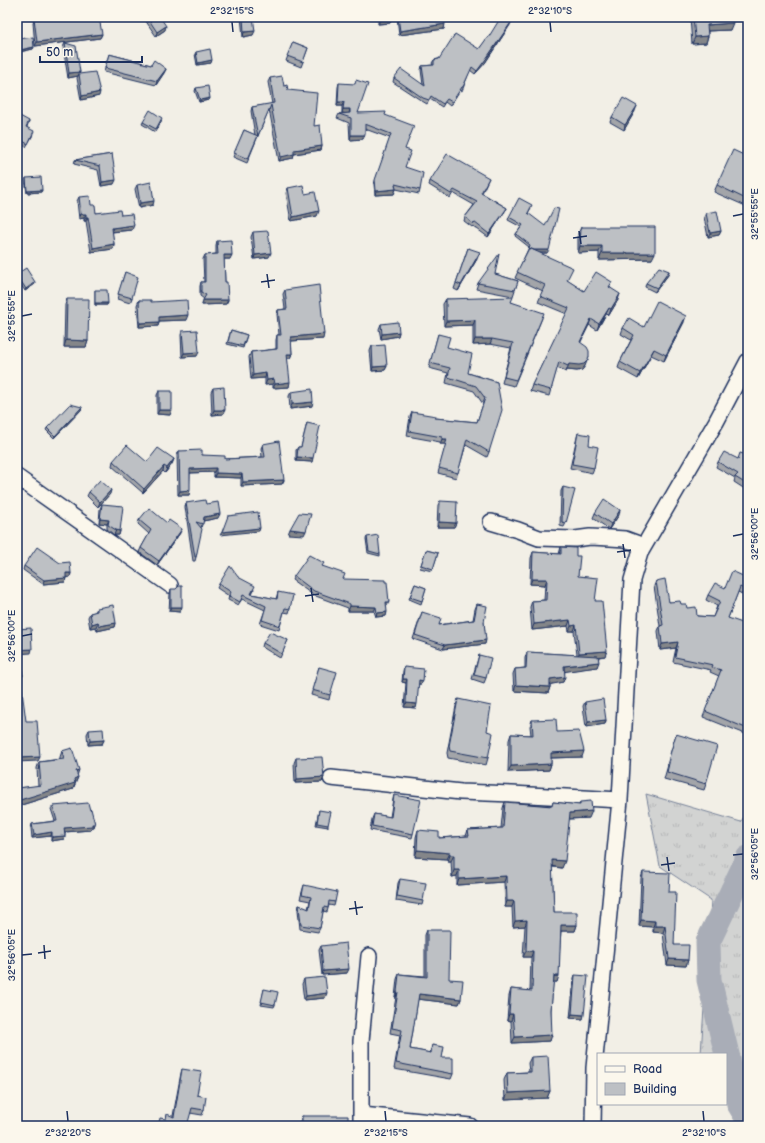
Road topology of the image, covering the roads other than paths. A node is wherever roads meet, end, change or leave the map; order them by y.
1 (748, 361) edge
2 (17, 477) edge
3 (491, 522) dead end
4 (644, 546) junction
5 (170, 585) dead end
6 (331, 778) dead end
7 (620, 800) junction
8 (369, 956) dead end
9 (362, 1120) edge
10 (470, 1126) edge
11 (593, 1126) edge

1 - 4 street
2 - 5 street
3 - 4 street
4 - 7 street
6 - 7 street
7 - 11 street
8 - 9 street
9 - 10 street

